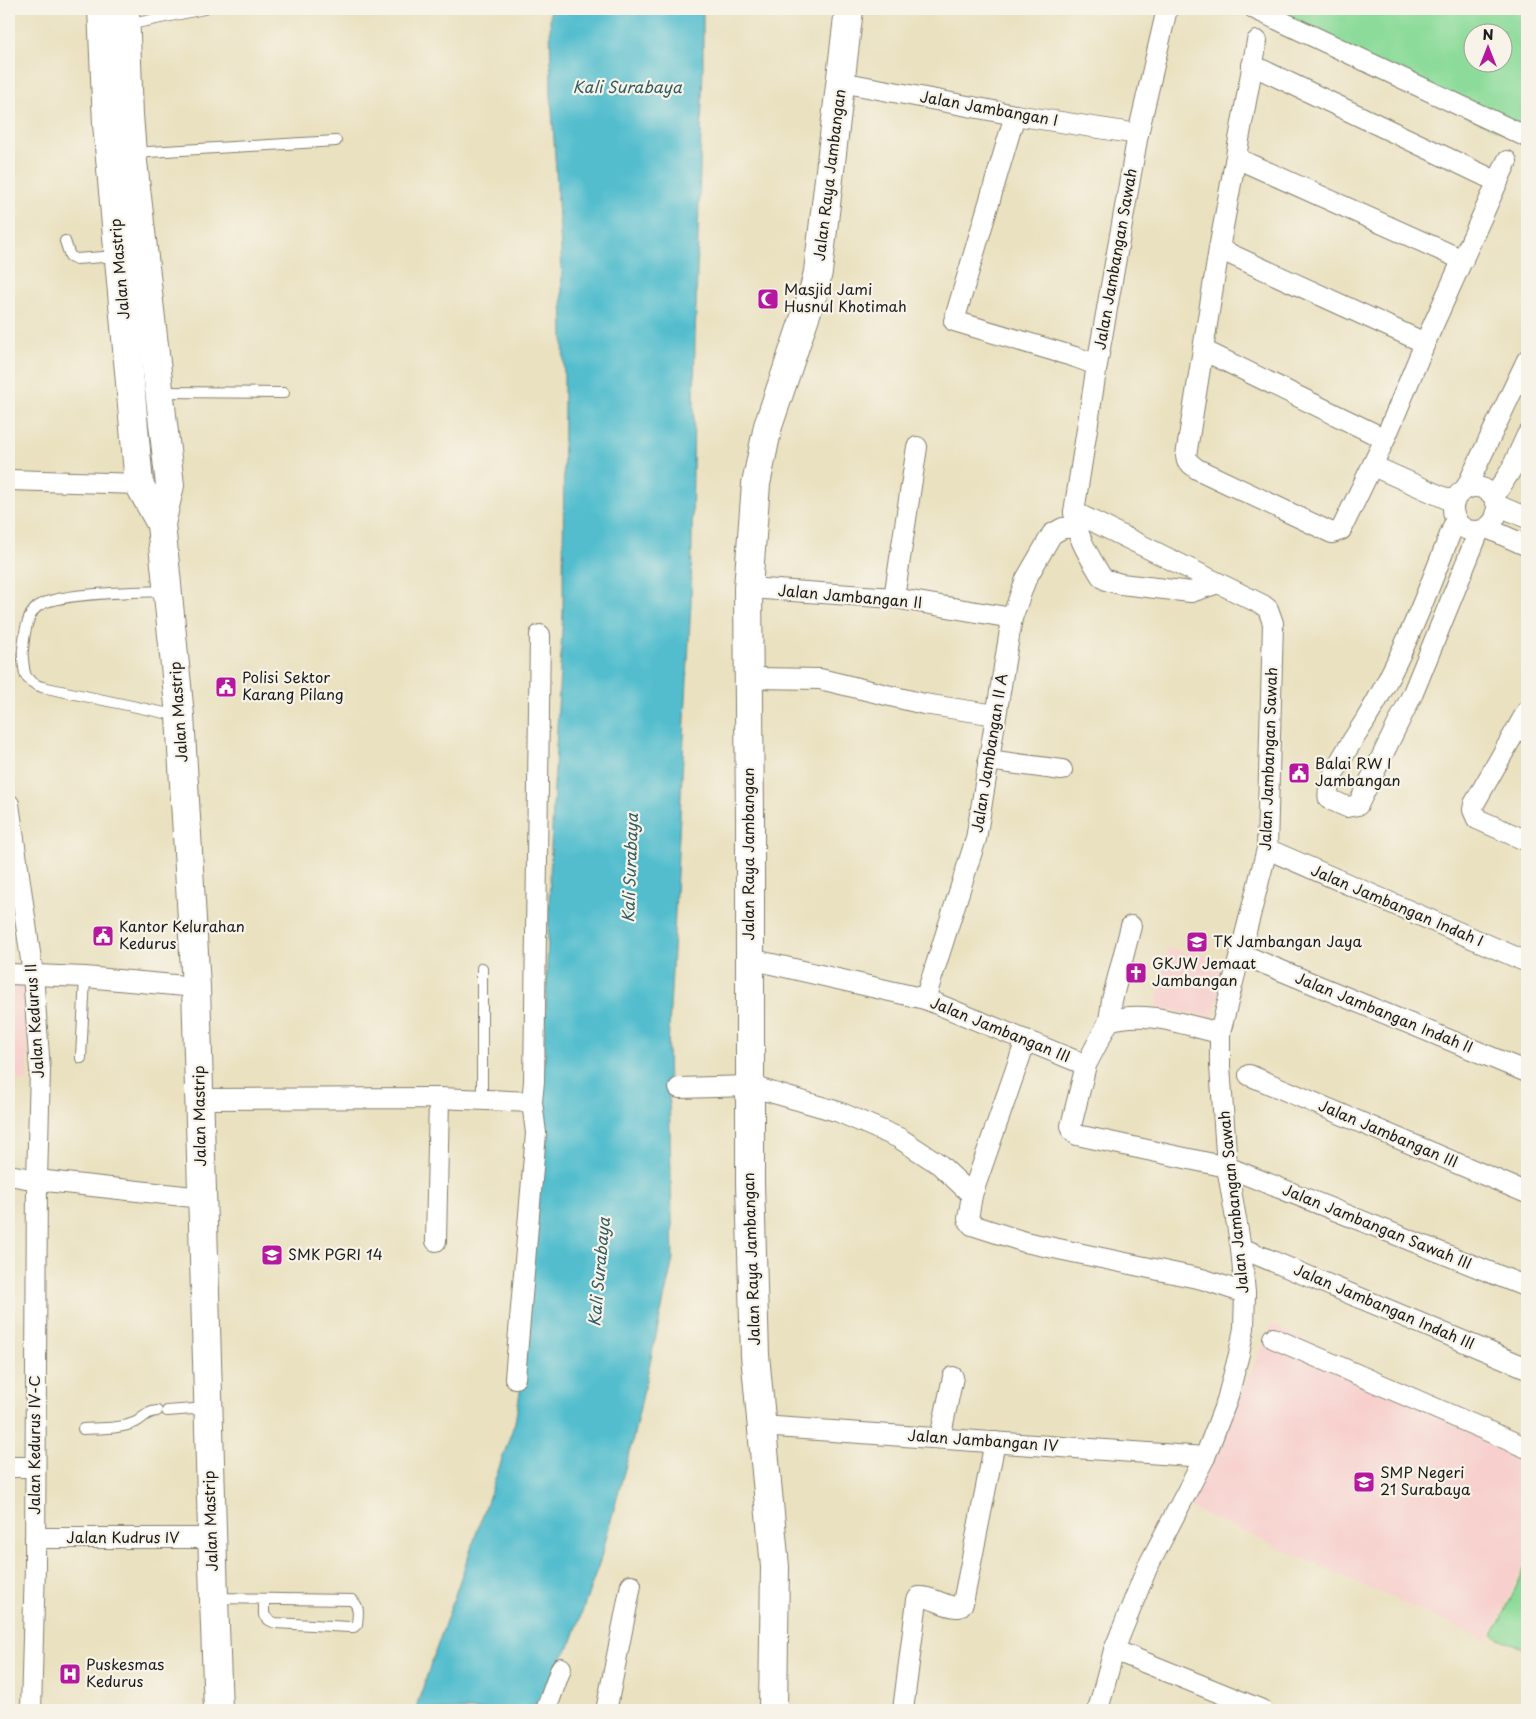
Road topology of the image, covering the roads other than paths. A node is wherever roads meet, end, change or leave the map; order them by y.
1 (102, 9) edge
2 (204, 9) edge
3 (849, 9) edge
4 (1167, 9) edge
5 (1255, 9) edge
6 (125, 17) edge
7 (1257, 41) dead end
8 (1252, 65) junction
9 (841, 82) junction
10 (1015, 115) junction
11 (1138, 134) junction
12 (1527, 137) edge
13 (336, 141) dead end
14 (132, 153) junction
15 (1236, 158) junction
16 (1507, 160) dead end
17 (1498, 182) junction
18 (65, 241) dead end
19 (1219, 249) junction
20 (119, 256) junction
21 (1463, 260) junction
22 (1425, 343) junction
23 (1203, 350) junction
24 (1527, 360) edge
25 (1097, 366) junction
26 (160, 392) junction
27 (284, 393) dead end
28 (1527, 435) edge
29 (1384, 439) junction
30 (917, 447) dead end
31 (1373, 466) junction
32 (9, 480) edge
33 (139, 484) junction
34 (1496, 501) junction
35 (1458, 504) junction
36 (1527, 518) edge
37 (1075, 520) junction
38 (162, 524) junction
39 (1483, 529) junction
40 (1527, 546) edge
41 (1218, 583) junction
42 (748, 588) junction
43 (169, 591) junction
44 (894, 598) junction
45 (1012, 618) junction
46 (540, 635) dead end
47 (748, 678) junction
48 (1527, 711) edge
49 (996, 715) junction
50 (180, 716) junction
51 (988, 760) junction
52 (1062, 770) dead end
53 (9, 804) edge
54 (1527, 841) edge
55 (1267, 849) junction
56 (1130, 926) dead end
57 (1241, 954) junction
58 (750, 959) junction
59 (1527, 962) edge
60 (482, 968) dead end
61 (9, 974) edge
62 (33, 974) junction
63 (85, 977) junction
64 (196, 987) junction
65 (925, 998) junction
66 (1108, 1021) junction
67 (1220, 1033) junction
68 (1026, 1040) junction
69 (82, 1058) dead end
70 (1086, 1065) junction
71 (1527, 1072) edge
72 (1250, 1075) dead end
73 (750, 1086) junction
74 (679, 1088) dead end
75 (439, 1098) junction
76 (200, 1099) junction
77 (482, 1100) junction
78 (532, 1102) junction
79 (1228, 1167) junction
80 (9, 1175) edge
81 (37, 1180) junction
82 (1527, 1193) edge
83 (972, 1195) junction
84 (202, 1198) junction
85 (436, 1241) dead end
86 (1241, 1248) junction
87 (1527, 1287) edge
88 (1245, 1293) junction
89 (1273, 1338) dead end
90 (1527, 1368) edge
91 (515, 1378) dead end
92 (953, 1378) dead end
93 (208, 1408) junction
94 (761, 1426) junction
95 (83, 1429) dead end
96 (940, 1438) junction
97 (995, 1442) junction
98 (1527, 1448) edge
99 (1205, 1457) junction
100 (35, 1466) junction
101 (9, 1468) edge
102 (35, 1538) junction
103 (212, 1538) junction
104 (630, 1585) dead end
105 (214, 1598) junction
106 (264, 1599) junction
107 (1114, 1650) junction
108 (561, 1668) dead end
109 (31, 1710) edge
110 (218, 1710) edge
111 (546, 1710) edge
112 (608, 1710) edge
113 (773, 1710) edge
114 (903, 1710) edge
115 (1098, 1710) edge
116 (1262, 1710) edge

1 - 20 main road, Jalan Mastrip
2 - 6 lane
3 - 9 main road, Jalan Raya Jambangan
4 - 11 street, Jalan Jambangan Sawah
5 - 12 street
6 - 14 main road, Jalan Mastrip
7 - 8 street
8 - 15 street
8 - 17 street
9 - 10 street, Jalan Jambangan I
9 - 42 main road, Jalan Raya Jambangan
10 - 11 street, Jalan Jambangan I
10 - 25 street
11 - 25 street, Jalan Jambangan Sawah
13 - 14 lane
14 - 26 main road, Jalan Mastrip
15 - 19 street
15 - 21 street
16 - 17 street
17 - 21 street
18 - 20 lane
19 - 22 street
19 - 23 street
20 - 33 main road, Jalan Mastrip
21 - 22 street
22 - 29 street
23 - 29 street
23 - 31 street
24 - 35 street
25 - 37 street, Jalan Jambangan Sawah
26 - 27 lane
26 - 38 main road, Jalan Mastrip
28 - 34 street
29 - 31 street
30 - 44 street
31 - 35 street
32 - 33 street
33 - 38 main road, Jalan Mastrip
34 - 35 street
34 - 36 street
34 - 39 street
35 - 39 street
35 - 39 street
37 - 41 street, Jalan Jambangan Sawah
37 - 41 street
37 - 45 street, Jalan Jambangan II A
38 - 43 main road, Jalan Mastrip
39 - 40 street
41 - 55 street, Jalan Jambangan Sawah
42 - 44 street, Jalan Jambangan II
42 - 47 main road, Jalan Raya Jambangan
43 - 50 main road, Jalan Mastrip
43 - 50 lane
44 - 45 street, Jalan Jambangan II
45 - 49 street, Jalan Jambangan II A
46 - 78 street
47 - 49 street
47 - 58 main road, Jalan Raya Jambangan
48 - 54 street
49 - 51 street, Jalan Jambangan II A
50 - 64 main road, Jalan Mastrip
51 - 52 street
51 - 65 street, Jalan Jambangan II A
53 - 62 street, Jalan Kedurus II
55 - 57 street, Jalan Jambangan Sawah
55 - 59 street, Jalan Jambangan Indah I
56 - 66 street
57 - 67 street, Jalan Jambangan Sawah
57 - 71 street, Jalan Jambangan Indah II
58 - 65 street, Jalan Jambangan III
58 - 73 main road, Jalan Raya Jambangan
60 - 77 lane
61 - 62 street
62 - 63 street
62 - 81 street, Jalan Kedurus II
63 - 64 street
63 - 69 lane
64 - 76 main road, Jalan Mastrip
65 - 68 street, Jalan Jambangan III
66 - 67 street
66 - 70 street
67 - 79 street, Jalan Jambangan Sawah
68 - 70 street, Jalan Jambangan III
68 - 83 street
70 - 79 street, Jalan Jambangan III
72 - 82 street, Jalan Jambangan III
73 - 74 street
73 - 83 street
73 - 94 main road, Jalan Raya Jambangan
75 - 76 street
75 - 77 street
75 - 85 street
76 - 84 main road, Jalan Mastrip
77 - 78 street
78 - 91 street
79 - 86 street, Jalan Jambangan Sawah
79 - 87 street, Jalan Jambangan Sawah III
80 - 81 street
81 - 84 street
81 - 100 street, Jalan Kedurus IV-C
83 - 88 street
84 - 93 main road, Jalan Mastrip
86 - 88 street, Jalan Jambangan Sawah
86 - 90 street, Jalan Jambangan Indah III
88 - 99 street, Jalan Jambangan Sawah
89 - 98 street
92 - 96 street
93 - 95 lane
93 - 103 main road, Jalan Mastrip
94 - 96 street, Jalan Jambangan IV
94 - 113 main road, Jalan Raya Jambangan
96 - 97 street, Jalan Jambangan IV
97 - 99 street, Jalan Jambangan IV
97 - 114 street
99 - 107 street, Jalan Jambangan Sawah
100 - 101 street
100 - 102 street, Jalan Kedurus IV-C
102 - 103 street, Jalan Kudrus IV
102 - 109 street, Jalan Kedurus IV-C
103 - 105 main road, Jalan Mastrip
104 - 112 street
105 - 106 lane
105 - 110 main road, Jalan Mastrip
106 - 106 lane
107 - 115 street, Jalan Jambangan Sawah
107 - 116 street
108 - 111 street

